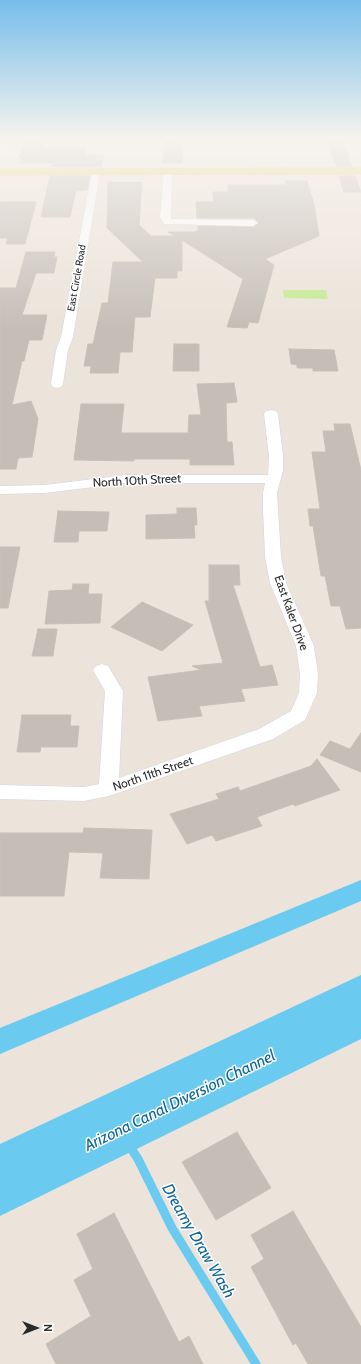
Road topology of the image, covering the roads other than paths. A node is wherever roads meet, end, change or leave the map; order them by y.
1 (91, 202) edge
2 (166, 202) edge
3 (253, 223) dead end
4 (58, 384) dead end
5 (271, 414) dead end
6 (274, 479) junction
7 (0, 490) edge
8 (102, 670) dead end
9 (298, 715) joint
10 (109, 789) junction
11 (0, 792) edge

1 - 4 street, East Circle Road
2 - 3 street
5 - 6 street, East Kaler Drive
6 - 7 street, North 10th Street
6 - 9 street, East Kaler Drive
8 - 10 street
9 - 10 street, North 11th Street
10 - 11 street, North 11th Street

